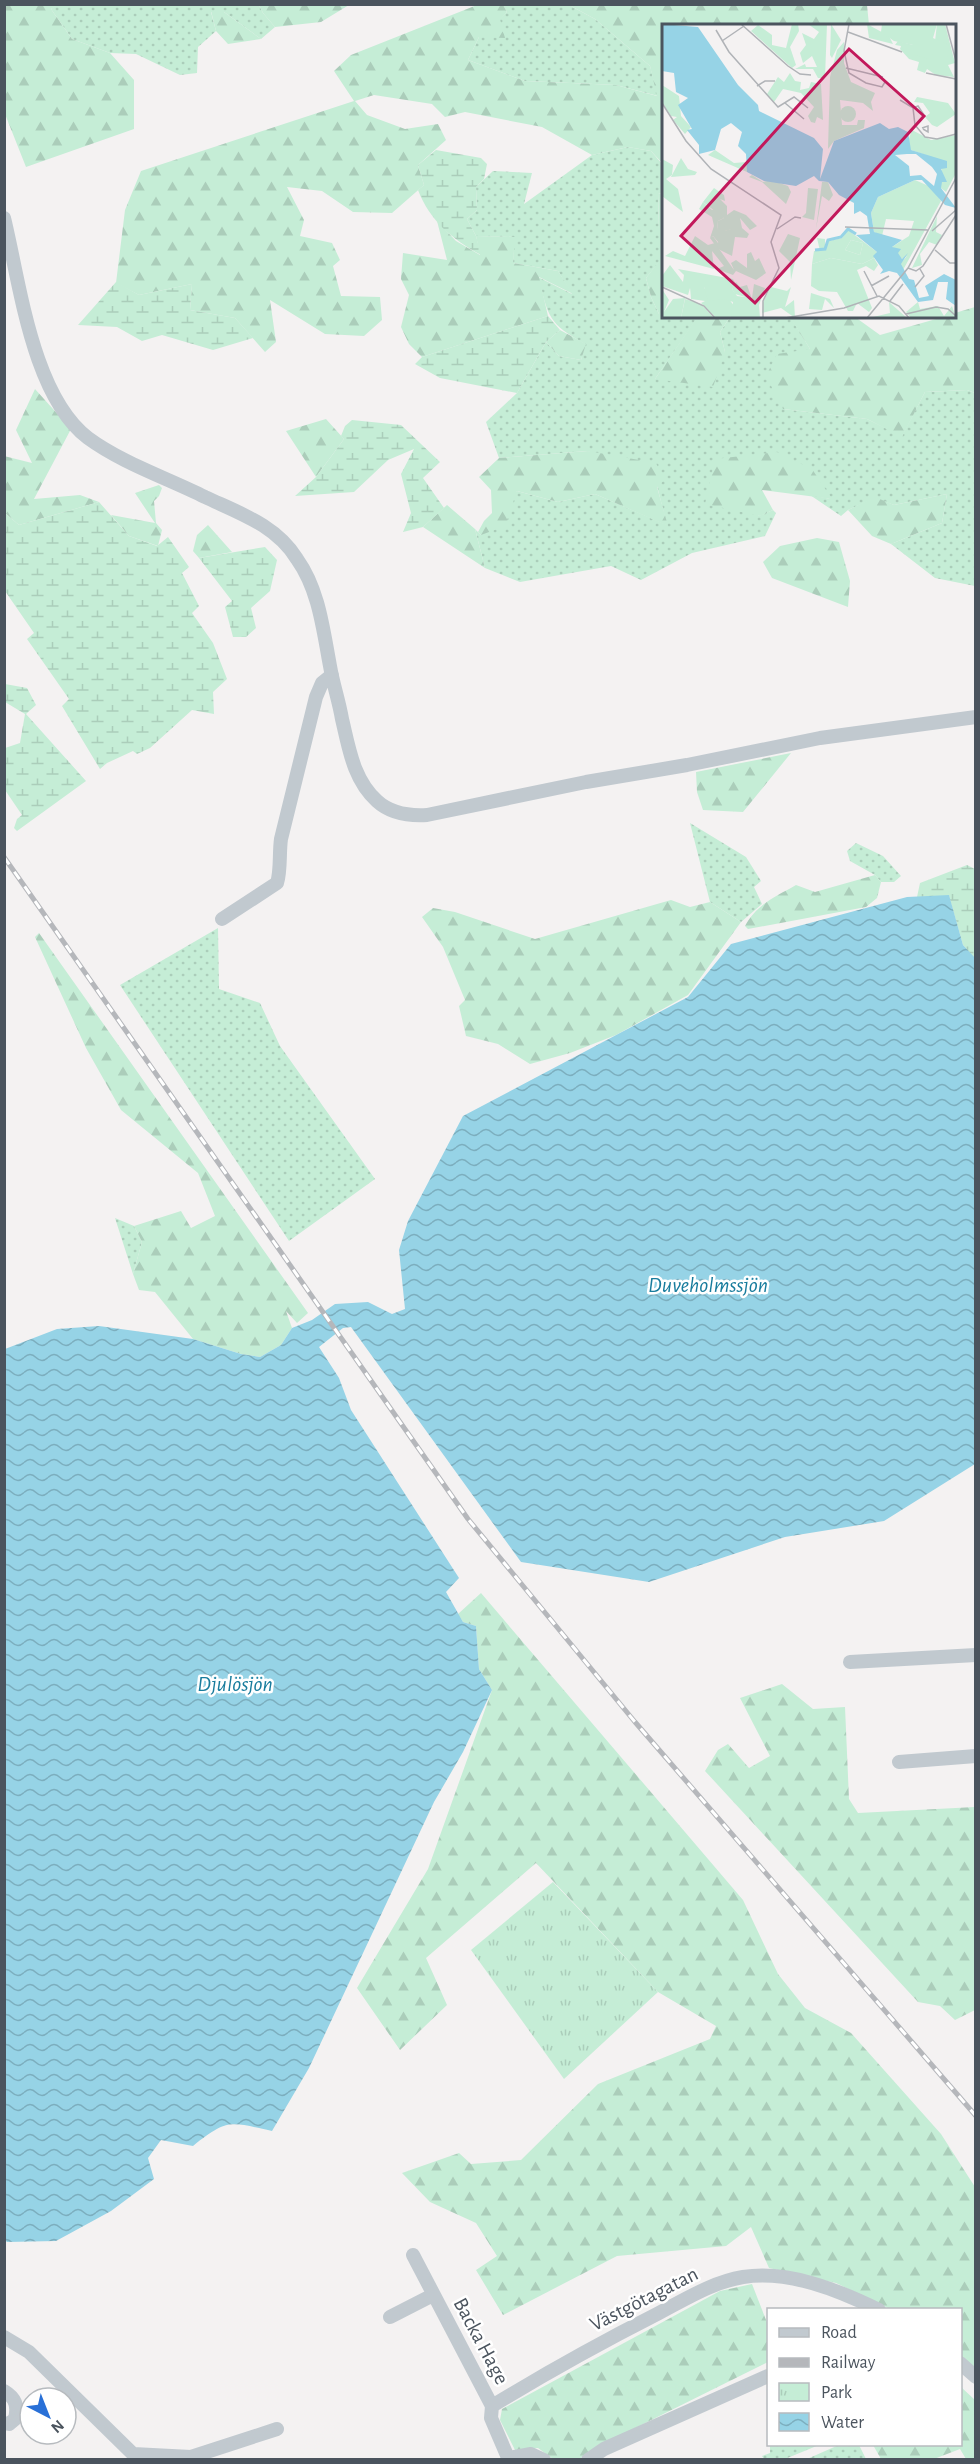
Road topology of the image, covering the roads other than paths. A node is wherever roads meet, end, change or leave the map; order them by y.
1 (4, 218) edge
2 (332, 675) junction
3 (975, 717) edge
4 (222, 919) dead end
5 (975, 1655) edge
6 (850, 1662) dead end
7 (975, 1756) edge
8 (899, 1762) dead end
9 (413, 2254) dead end
10 (433, 2295) junction
11 (875, 2308) edge
12 (390, 2317) dead end
13 (4, 2337) edge
14 (962, 2365) edge
15 (767, 2376) edge
16 (975, 2377) edge
17 (4, 2391) edge
18 (492, 2406) junction
19 (4, 2423) edge
20 (276, 2429) dead end
21 (131, 2457) edge
22 (509, 2459) edge
23 (544, 2460) edge
24 (588, 2460) edge

1 - 2 street
2 - 3 street
2 - 4 street
5 - 6 street
7 - 8 street
9 - 10 street, Backa Hage
10 - 12 street, Backa Hage
10 - 18 street, Backa Hage
11 - 18 street, Västgötagatan
13 - 21 street
14 - 16 street
15 - 24 street
17 - 19 street
18 - 22 street
20 - 21 street
22 - 23 street

